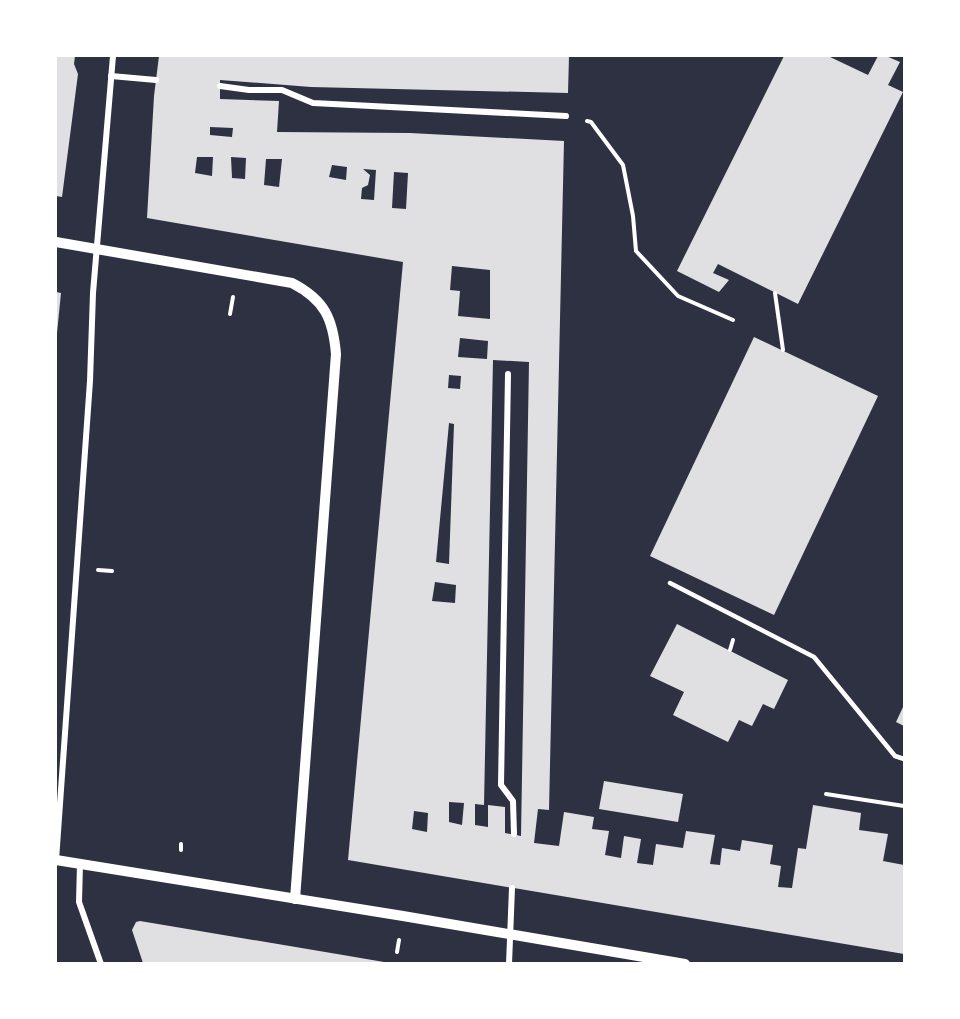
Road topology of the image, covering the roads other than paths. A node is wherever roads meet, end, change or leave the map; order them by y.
1 (113, 56) edge
2 (111, 76) junction
3 (156, 80) dead end
4 (220, 86) dead end
5 (566, 116) road end
6 (56, 242) edge
7 (96, 248) junction
8 (507, 374) dead end
9 (669, 583) dead end
10 (904, 759) edge
11 (514, 834) dead end
12 (56, 860) edge
13 (80, 864) junction
14 (512, 888) dead end
15 (296, 899) junction
16 (511, 935) junction
17 (101, 963) edge
18 (509, 963) edge
19 (685, 963) edge

1 - 2 street
2 - 3 street
2 - 7 street
4 - 5 street
6 - 7 street
7 - 12 street
7 - 15 street
8 - 11 street
9 - 10 lane
12 - 13 street
13 - 15 street
13 - 17 street
14 - 16 street
15 - 16 street
16 - 18 street
16 - 19 street

